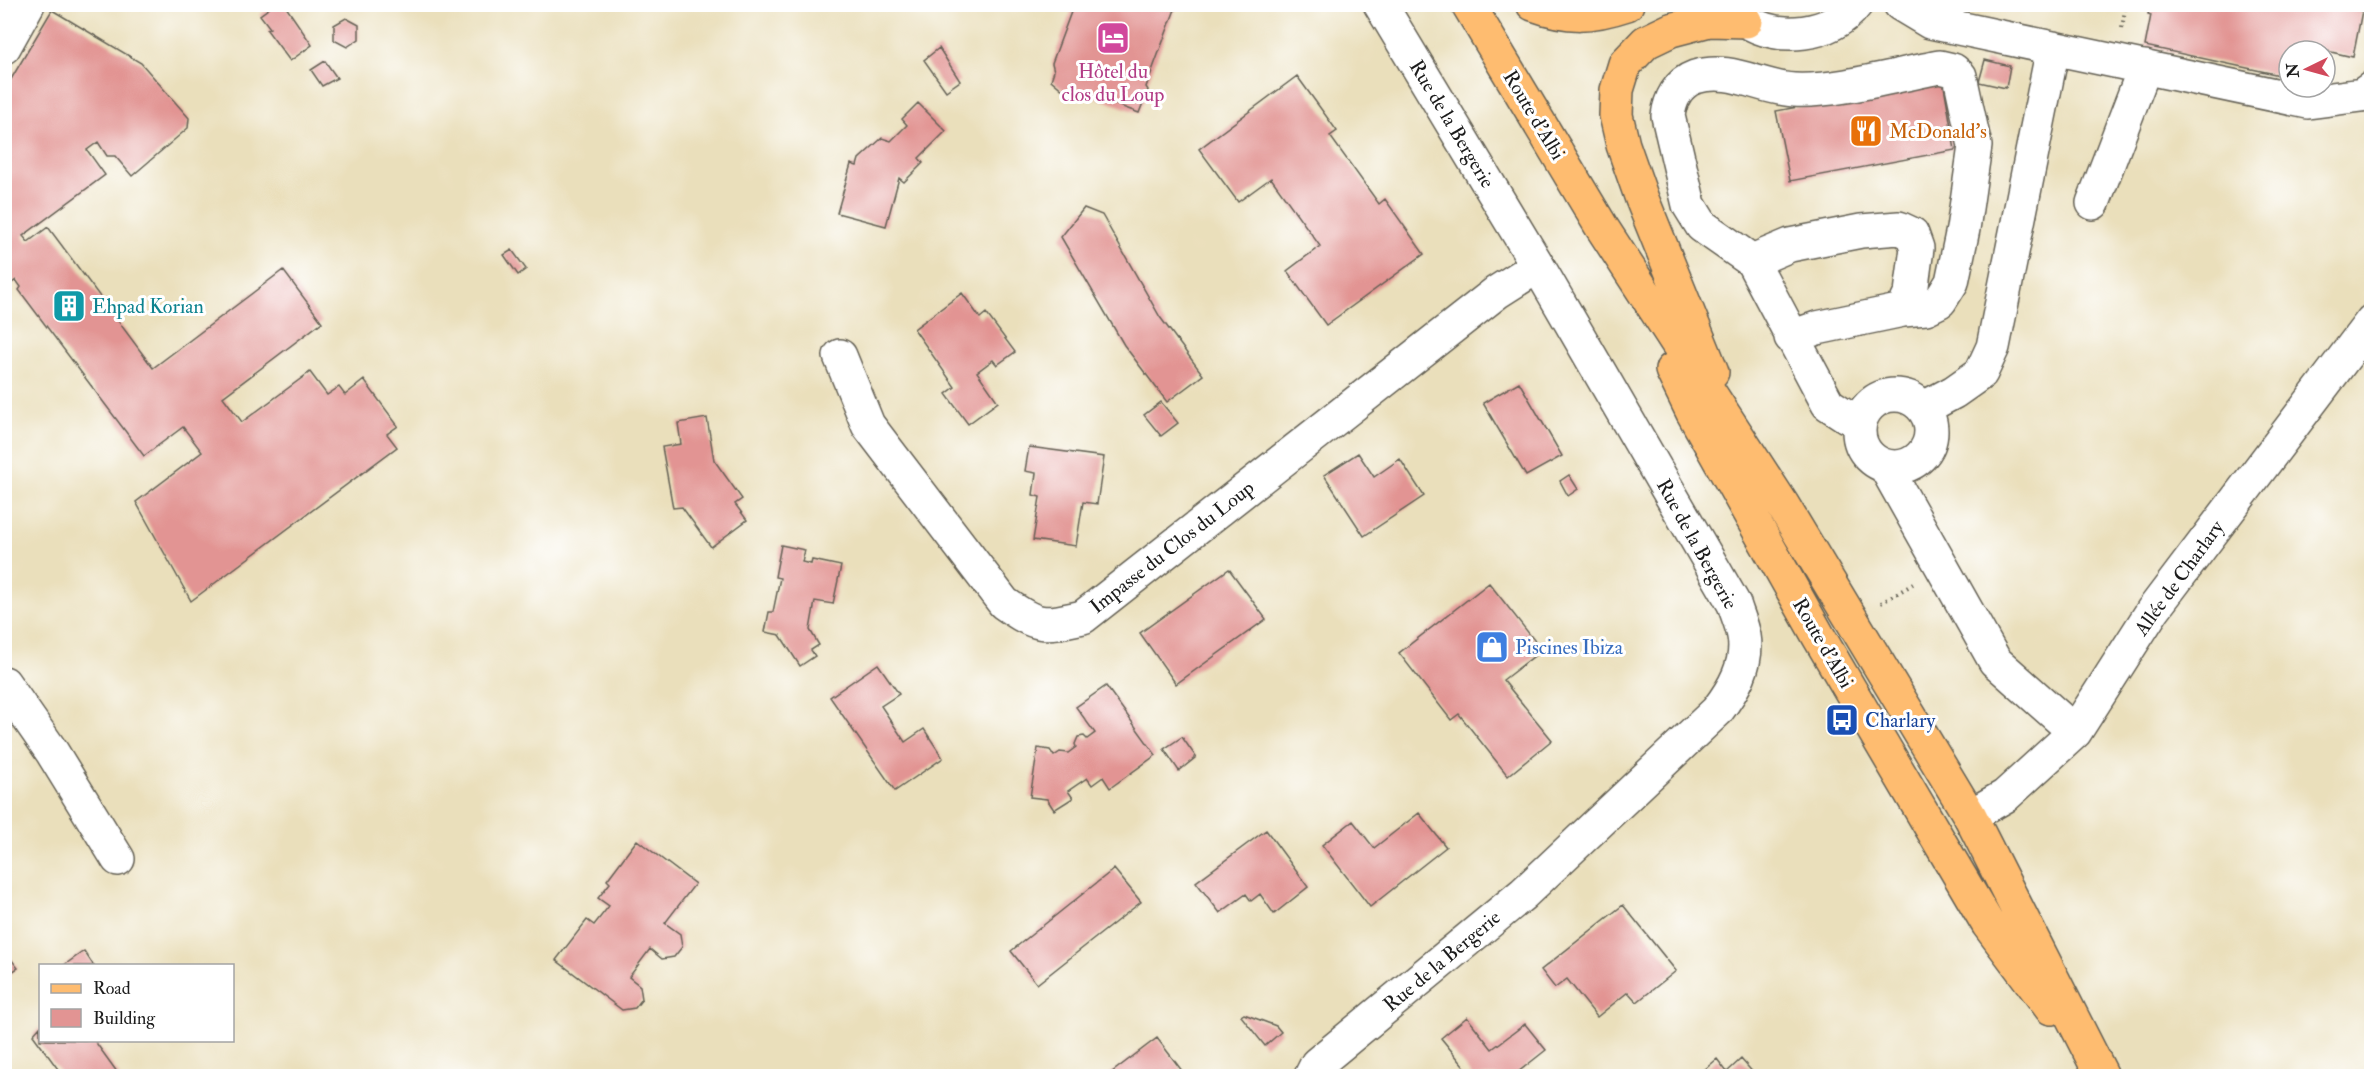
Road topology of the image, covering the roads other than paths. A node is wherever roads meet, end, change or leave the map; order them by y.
1 (28, 4) edge
2 (1380, 4) edge
3 (1468, 4) edge
4 (1533, 4) edge
5 (1627, 4) edge
6 (1856, 4) edge
7 (1900, 4) edge
8 (1737, 13) edge
9 (4, 47) edge
10 (2053, 48) junction
11 (2145, 67) junction
12 (2372, 88) edge
13 (2093, 203) dead end
14 (1600, 226) junction
15 (1752, 261) junction
16 (1538, 266) junction
17 (1903, 310) junction
18 (2372, 321) edge
19 (1791, 337) junction
20 (840, 356) dead end
21 (1924, 408) junction
22 (1861, 417) junction
23 (1742, 446) junction
24 (1886, 466) junction
25 (4, 683) edge
26 (2075, 732) junction
27 (1970, 816) junction
28 (118, 859) dead end
29 (2100, 1073) edge
30 (1311, 1077) edge

1 - 9 street
2 - 16 street, Rue de la Bergerie
3 - 14 main road, Route d'Albi
4 - 5 main road
6 - 8 street
7 - 10 street
8 - 23 main road
10 - 11 street
10 - 21 street
11 - 12 street
11 - 13 street
14 - 23 main road, Route d'Albi
14 - 29 main road, Route d'Albi
15 - 17 street
15 - 17 street
15 - 19 street
16 - 20 street, Impasse du Clos du Loup
16 - 30 street, Rue de la Bergerie
17 - 19 street
18 - 26 street, Allée de Charlary
19 - 22 street
21 - 22 street
21 - 24 street
22 - 24 street
23 - 27 main road, Route d'Albi
24 - 26 street
25 - 28 street
26 - 27 street, Allée de Charlary
27 - 29 main road, Route d'Albi

